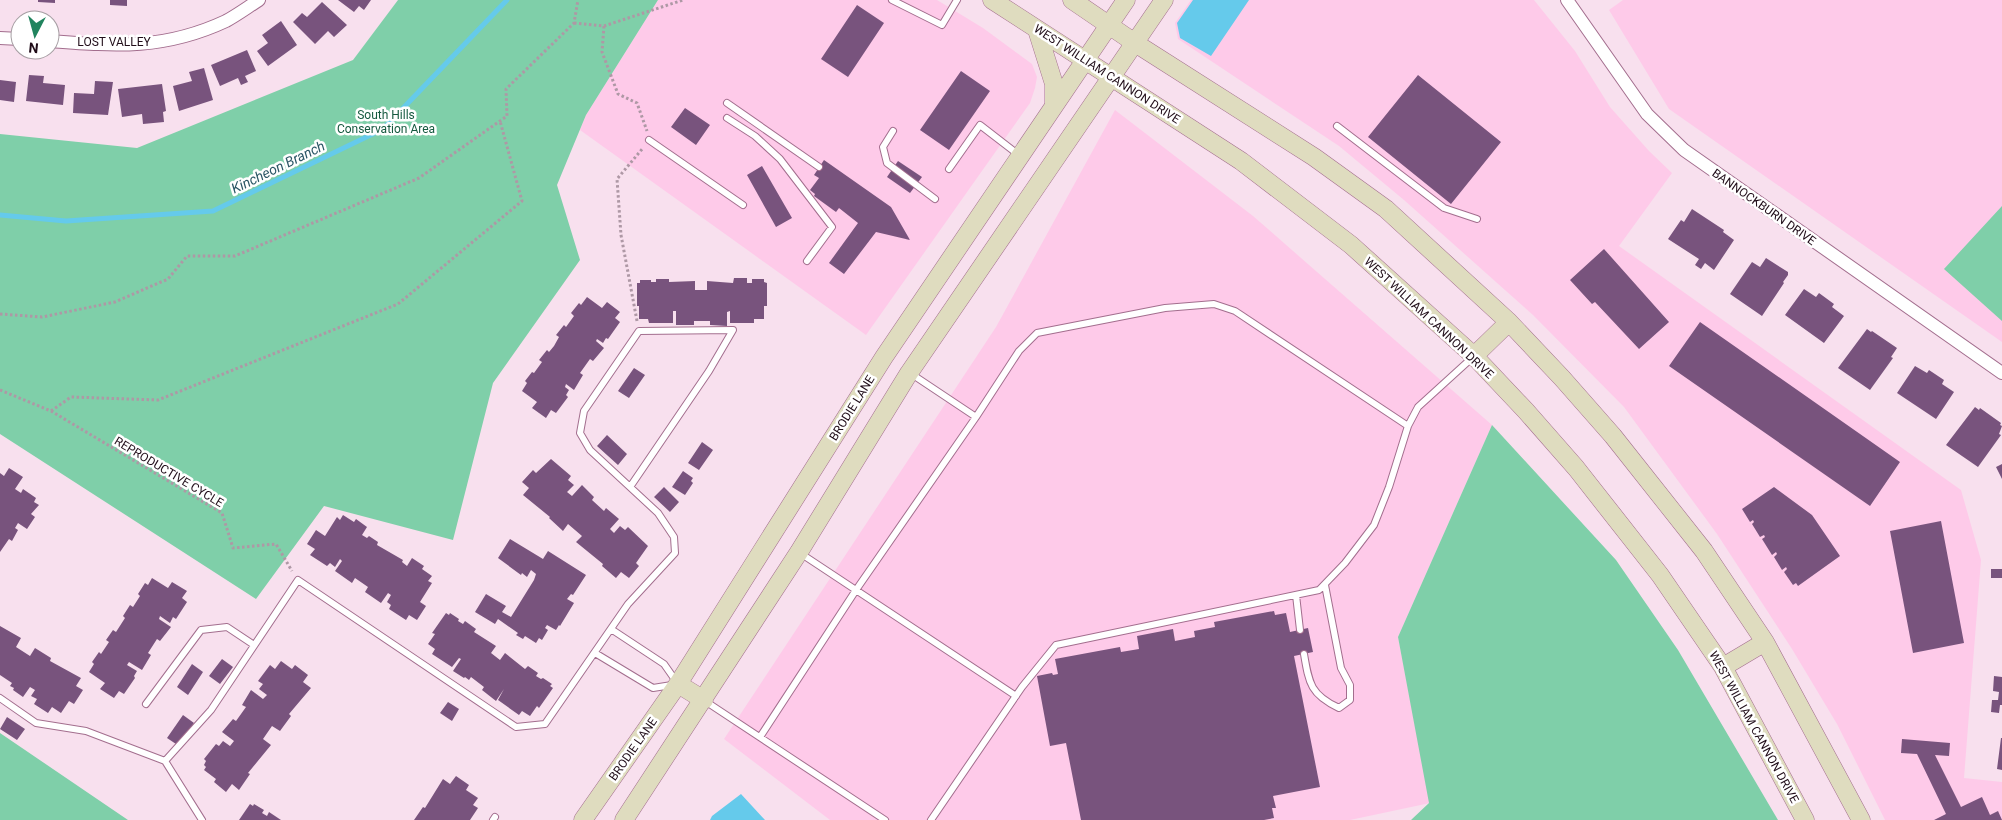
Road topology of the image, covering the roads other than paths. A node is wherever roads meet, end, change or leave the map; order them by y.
1 (258, 0) edge
2 (892, 0) edge
3 (957, 0) edge
4 (992, 0) edge
5 (1072, 0) edge
6 (1126, 0) edge
7 (1164, 0) edge
8 (1575, 2) edge
9 (1108, 24) junction
10 (1037, 30) junction
11 (60, 42) edge
12 (1134, 42) junction
13 (1085, 59) junction
14 (1111, 77) junction
15 (727, 103) dead end
16 (1054, 106) junction
17 (727, 118) dead end
18 (1337, 126) dead end
19 (893, 131) dead end
20 (649, 140) road end
21 (1020, 156) junction
22 (819, 167) dead end
23 (949, 169) dead end
24 (935, 199) dead end
25 (743, 205) dead end
26 (1477, 219) dead end
27 (807, 261) dead end
28 (1509, 322) junction
29 (1474, 356) junction
30 (2002, 372) edge
31 (909, 373) junction
32 (976, 417) junction
33 (1408, 426) junction
34 (630, 486) junction
35 (799, 552) junction
36 (1325, 585) junction
37 (856, 590) junction
38 (1296, 595) junction
39 (611, 629) junction
40 (1300, 630) dead end
41 (1765, 642) junction
42 (254, 646) junction
43 (594, 653) junction
44 (1304, 654) dead end
45 (1723, 667) junction
46 (678, 684) junction
47 (1016, 696) junction
48 (0, 698) edge
49 (704, 700) junction
50 (146, 704) dead end
51 (760, 737) junction
52 (165, 761) junction
53 (202, 820) edge
54 (583, 820) edge
55 (624, 820) edge
56 (885, 820) edge
57 (932, 820) edge
58 (1805, 820) edge
59 (1861, 820) edge

1 - 11 street, LOST VALLEY
2 - 3 lane
4 - 10 main road, WEST WILLIAM CANNON DRIVE
5 - 9 main road
6 - 9 main road, BRODIE LANE
7 - 12 main road
8 - 30 street, BANNOCKBURN DRIVE
9 - 12 main road
9 - 13 main road, BRODIE LANE
10 - 13 main road, WEST WILLIAM CANNON DRIVE
10 - 16 main road
12 - 14 main road
12 - 28 main road
13 - 14 main road, WEST WILLIAM CANNON DRIVE
13 - 16 main road, BRODIE LANE
14 - 29 main road, WEST WILLIAM CANNON DRIVE
14 - 31 main road
15 - 22 lane
16 - 21 main road, BRODIE LANE
17 - 27 lane
18 - 26 lane
19 - 24 lane
20 - 25 lane
21 - 23 lane
21 - 46 main road, BRODIE LANE
28 - 29 main road
28 - 41 main road
29 - 33 lane
29 - 45 main road, WEST WILLIAM CANNON DRIVE
31 - 32 lane
31 - 35 main road
32 - 33 lane
32 - 37 lane
33 - 36 lane
34 - 34 lane
34 - 39 lane
35 - 37 lane
35 - 49 main road
36 - 38 lane
36 - 44 lane
37 - 47 lane
37 - 51 lane
38 - 40 lane
38 - 47 lane
39 - 43 lane
39 - 46 lane
41 - 45 main road
41 - 59 main road
42 - 43 lane
42 - 50 lane
42 - 52 lane
43 - 46 lane
45 - 58 main road, WEST WILLIAM CANNON DRIVE
46 - 49 main road
46 - 54 main road, BRODIE LANE
47 - 57 lane
48 - 52 lane
49 - 51 lane
49 - 55 main road
51 - 56 lane
52 - 53 lane

